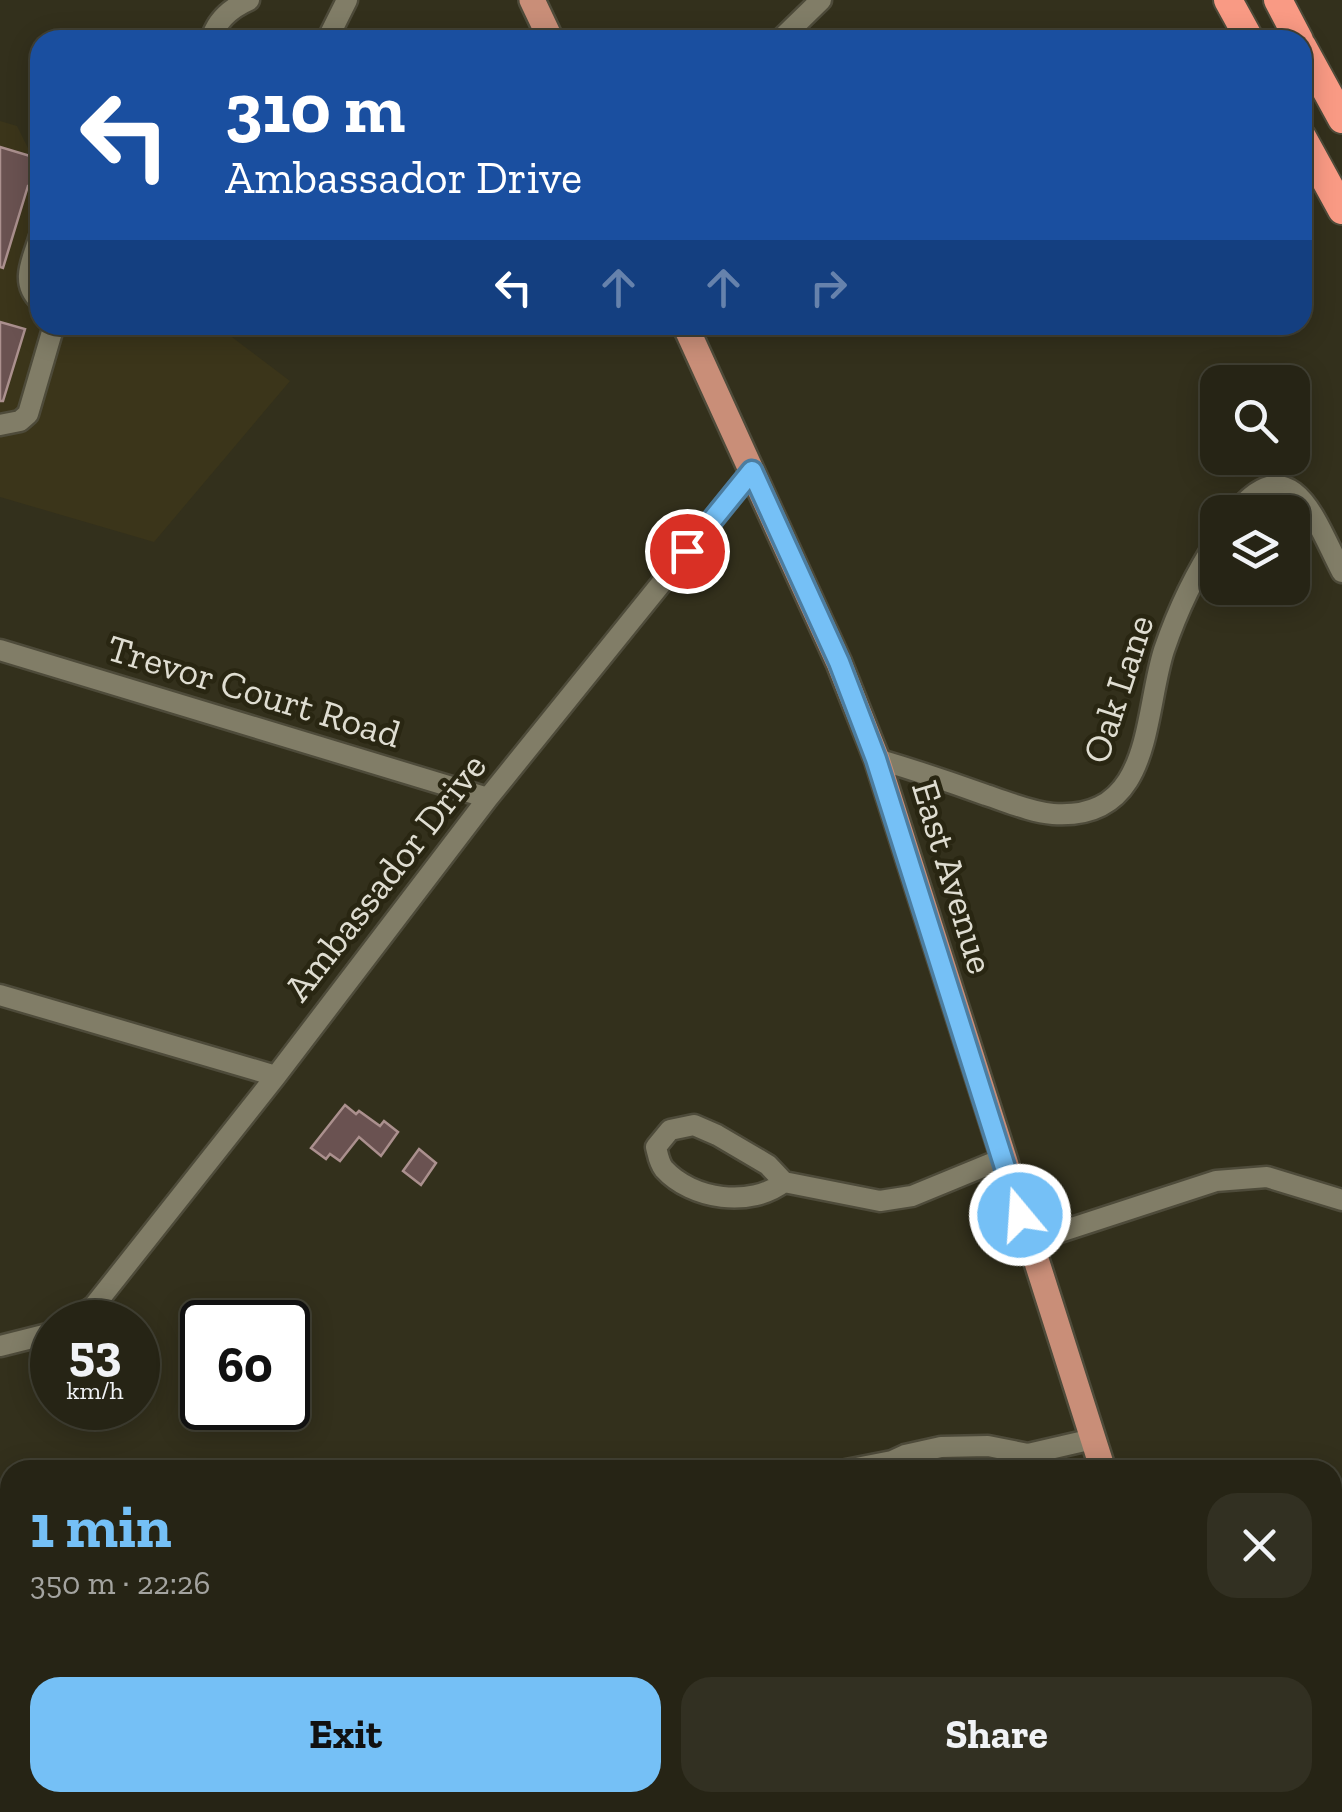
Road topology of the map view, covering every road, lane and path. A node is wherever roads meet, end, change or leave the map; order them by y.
1 (248, 0) edge
2 (346, 0) edge
3 (532, 0) edge
4 (821, 0) edge
5 (1228, 0) edge
6 (1278, 0) edge
7 (215, 30) edge
8 (331, 30) edge
9 (546, 30) edge
10 (790, 30) edge
11 (1244, 30) edge
12 (1294, 30) edge
13 (1312, 63) edge
14 (1342, 119) edge
15 (1312, 155) edge
16 (1342, 210) edge
17 (51, 335) edge
18 (690, 335) edge
19 (0, 425) edge
20 (752, 471) junction
21 (1253, 495) edge
22 (1298, 495) edge
23 (1310, 512) edge
24 (1342, 572) edge
25 (1200, 574) edge
26 (0, 650) edge
27 (876, 759) junction
28 (488, 798) junction
29 (0, 995) edge
30 (276, 1076) junction
31 (1002, 1159) junction
32 (784, 1182) junction
33 (1342, 1200) edge
34 (1029, 1242) junction
35 (99, 1300) edge
36 (30, 1338) edge
37 (0, 1346) edge
38 (1093, 1440) junction
39 (1028, 1454) junction
40 (902, 1460) edge
41 (1022, 1460) edge
42 (1099, 1460) edge

1 - 7 street
2 - 8 street
3 - 9 main road
4 - 10 street
5 - 11 highway
6 - 12 highway
13 - 14 highway
15 - 16 highway
17 - 19 street
18 - 20 main road, East Avenue
20 - 27 main road, East Avenue
20 - 28 street, Ambassador Drive
21 - 22 street
23 - 24 street
25 - 27 street, Oak Lane
26 - 28 street, Trevor Court Road
27 - 31 main road, East Avenue
28 - 30 street, Ambassador Drive
29 - 30 street
30 - 35 street, Ambassador Drive
31 - 32 street
31 - 34 main road, East Avenue
32 - 32 street
33 - 34 street
34 - 38 main road, East Avenue
36 - 37 street
38 - 39 street
38 - 42 main road, East Avenue
39 - 40 street
39 - 41 street

